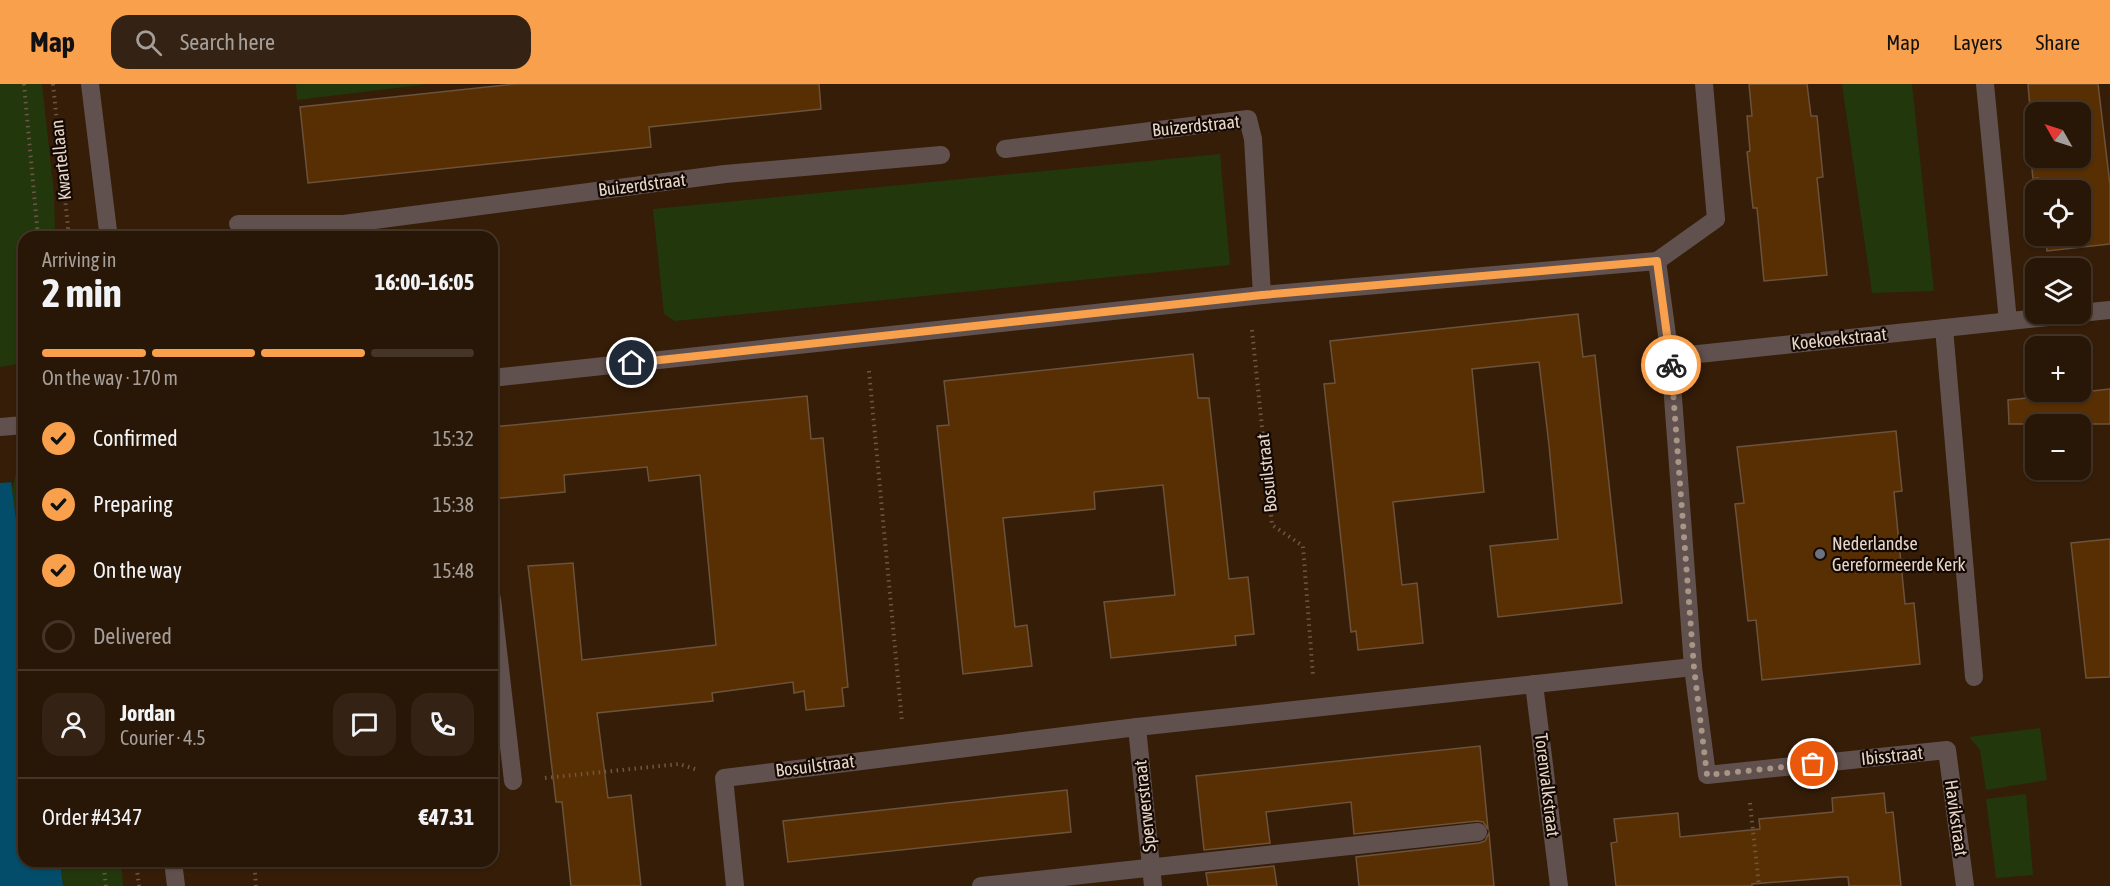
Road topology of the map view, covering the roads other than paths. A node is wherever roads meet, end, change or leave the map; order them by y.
1 (90, 84) edge
2 (1704, 84) edge
3 (1985, 84) edge
4 (1005, 149) dead end
5 (941, 155) dead end
6 (238, 224) dead end
7 (108, 231) edge
8 (345, 231) edge
9 (1657, 261) junction
10 (1262, 295) junction
11 (2110, 310) edge
12 (2091, 312) edge
13 (2025, 319) edge
14 (2008, 321) junction
15 (1944, 328) junction
16 (1670, 357) junction
17 (498, 377) edge
18 (18, 426) edge
19 (0, 427) edge
20 (498, 651) edge
21 (1694, 668) junction
22 (1974, 677) dead end
23 (1534, 684) junction
24 (1137, 727) junction
25 (1947, 750) joint
26 (513, 782) road end
27 (1478, 832) dead end
28 (174, 867) edge
29 (1152, 877) edge
30 (176, 886) edge
31 (735, 886) edge
32 (981, 886) edge
33 (1559, 886) edge
34 (1965, 886) edge

1 - 7 street, Kwartellaan
2 - 9 street
3 - 14 street
4 - 10 street, Buizerdstraat
5 - 8 street, Buizerdstraat
6 - 8 street, Buizerdstraat
9 - 10 street
9 - 16 street, Ibisstraat
10 - 17 street
11 - 12 street, Koekoekstraat
13 - 14 street, Koekoekstraat
14 - 15 street, Koekoekstraat
15 - 16 street, Koekoekstraat
15 - 22 street
16 - 21 street, Ibisstraat
18 - 19 street
20 - 26 street
21 - 23 street, Bosuilstraat
21 - 25 street, Ibisstraat
23 - 24 street, Bosuilstraat
23 - 33 street, Torenvalkstraat
24 - 29 street, Sperwerstraat
24 - 31 street, Bosuilstraat
25 - 34 street, Havikstraat
27 - 29 street
28 - 30 street
29 - 32 street

